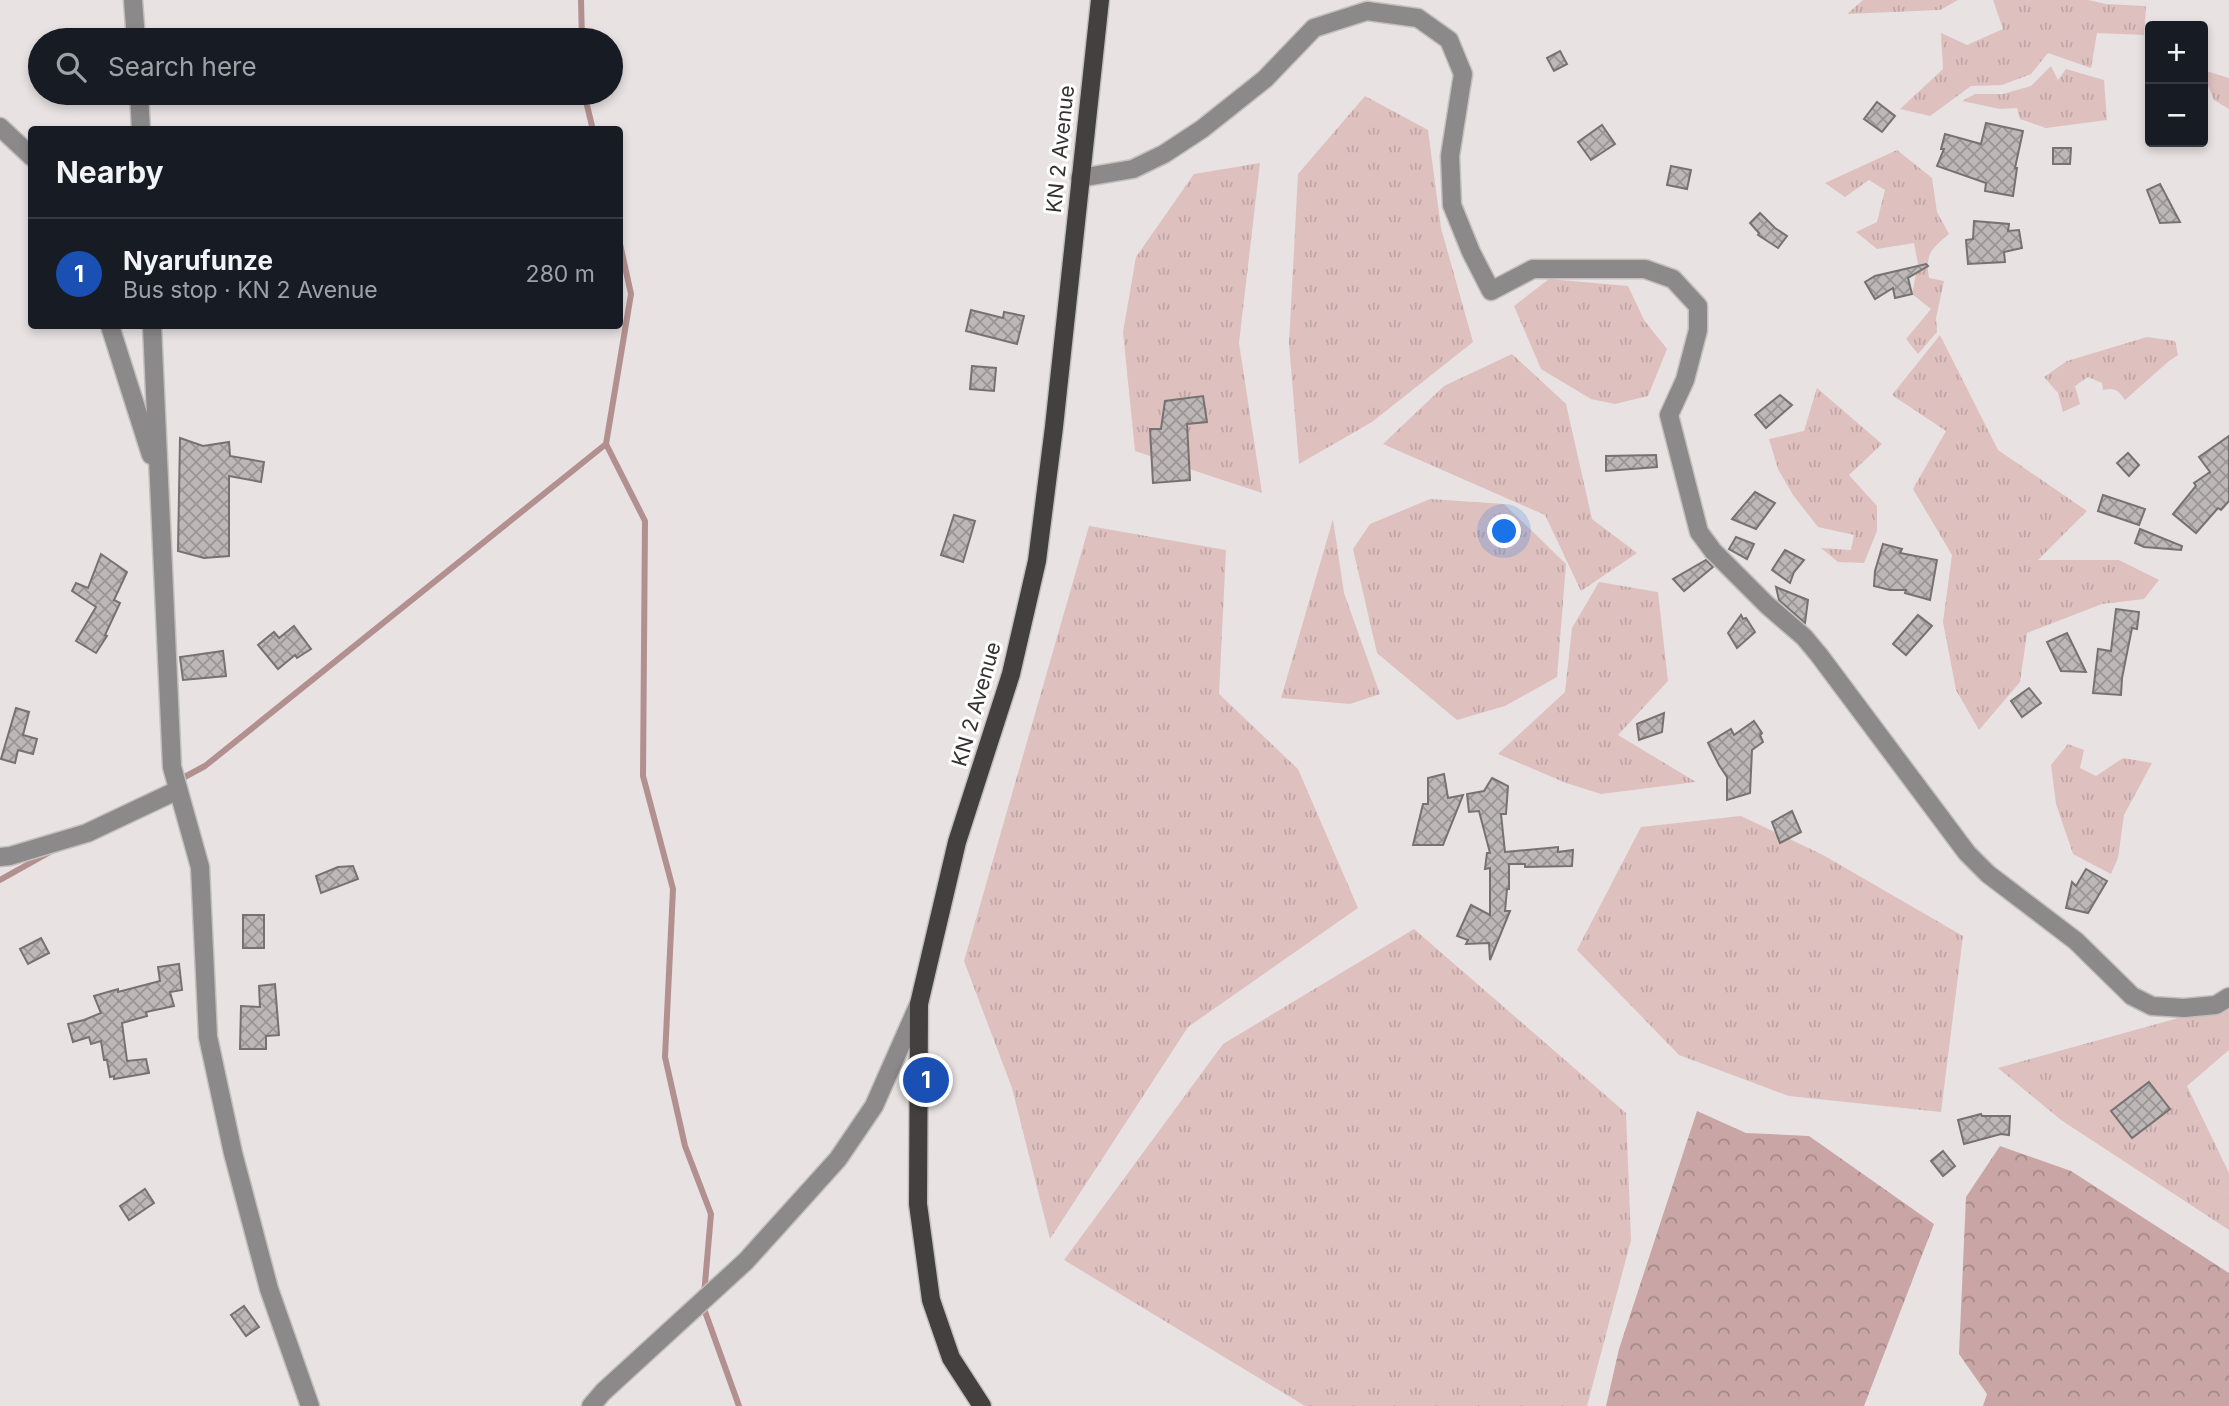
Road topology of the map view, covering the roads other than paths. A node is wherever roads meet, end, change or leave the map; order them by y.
1 (133, 0) edge
2 (1100, 0) edge
3 (135, 28) edge
4 (140, 105) edge
5 (141, 126) edge
6 (0, 127) edge
7 (28, 153) edge
8 (1080, 178) junction
9 (111, 329) edge
10 (152, 329) edge
11 (159, 479) junction
12 (178, 790) junction
13 (0, 857) edge
14 (2229, 997) edge
15 (919, 1004) junction
16 (310, 1406) edge
17 (591, 1406) edge
18 (982, 1406) edge

1 - 3 street
2 - 8 main road, KN 2 Avenue
4 - 5 street
6 - 7 street
8 - 14 street
8 - 15 main road, KN 2 Avenue
9 - 11 street
10 - 11 street
11 - 12 street
12 - 13 street
12 - 16 street
15 - 17 street
15 - 18 main road, KN 2 Avenue

